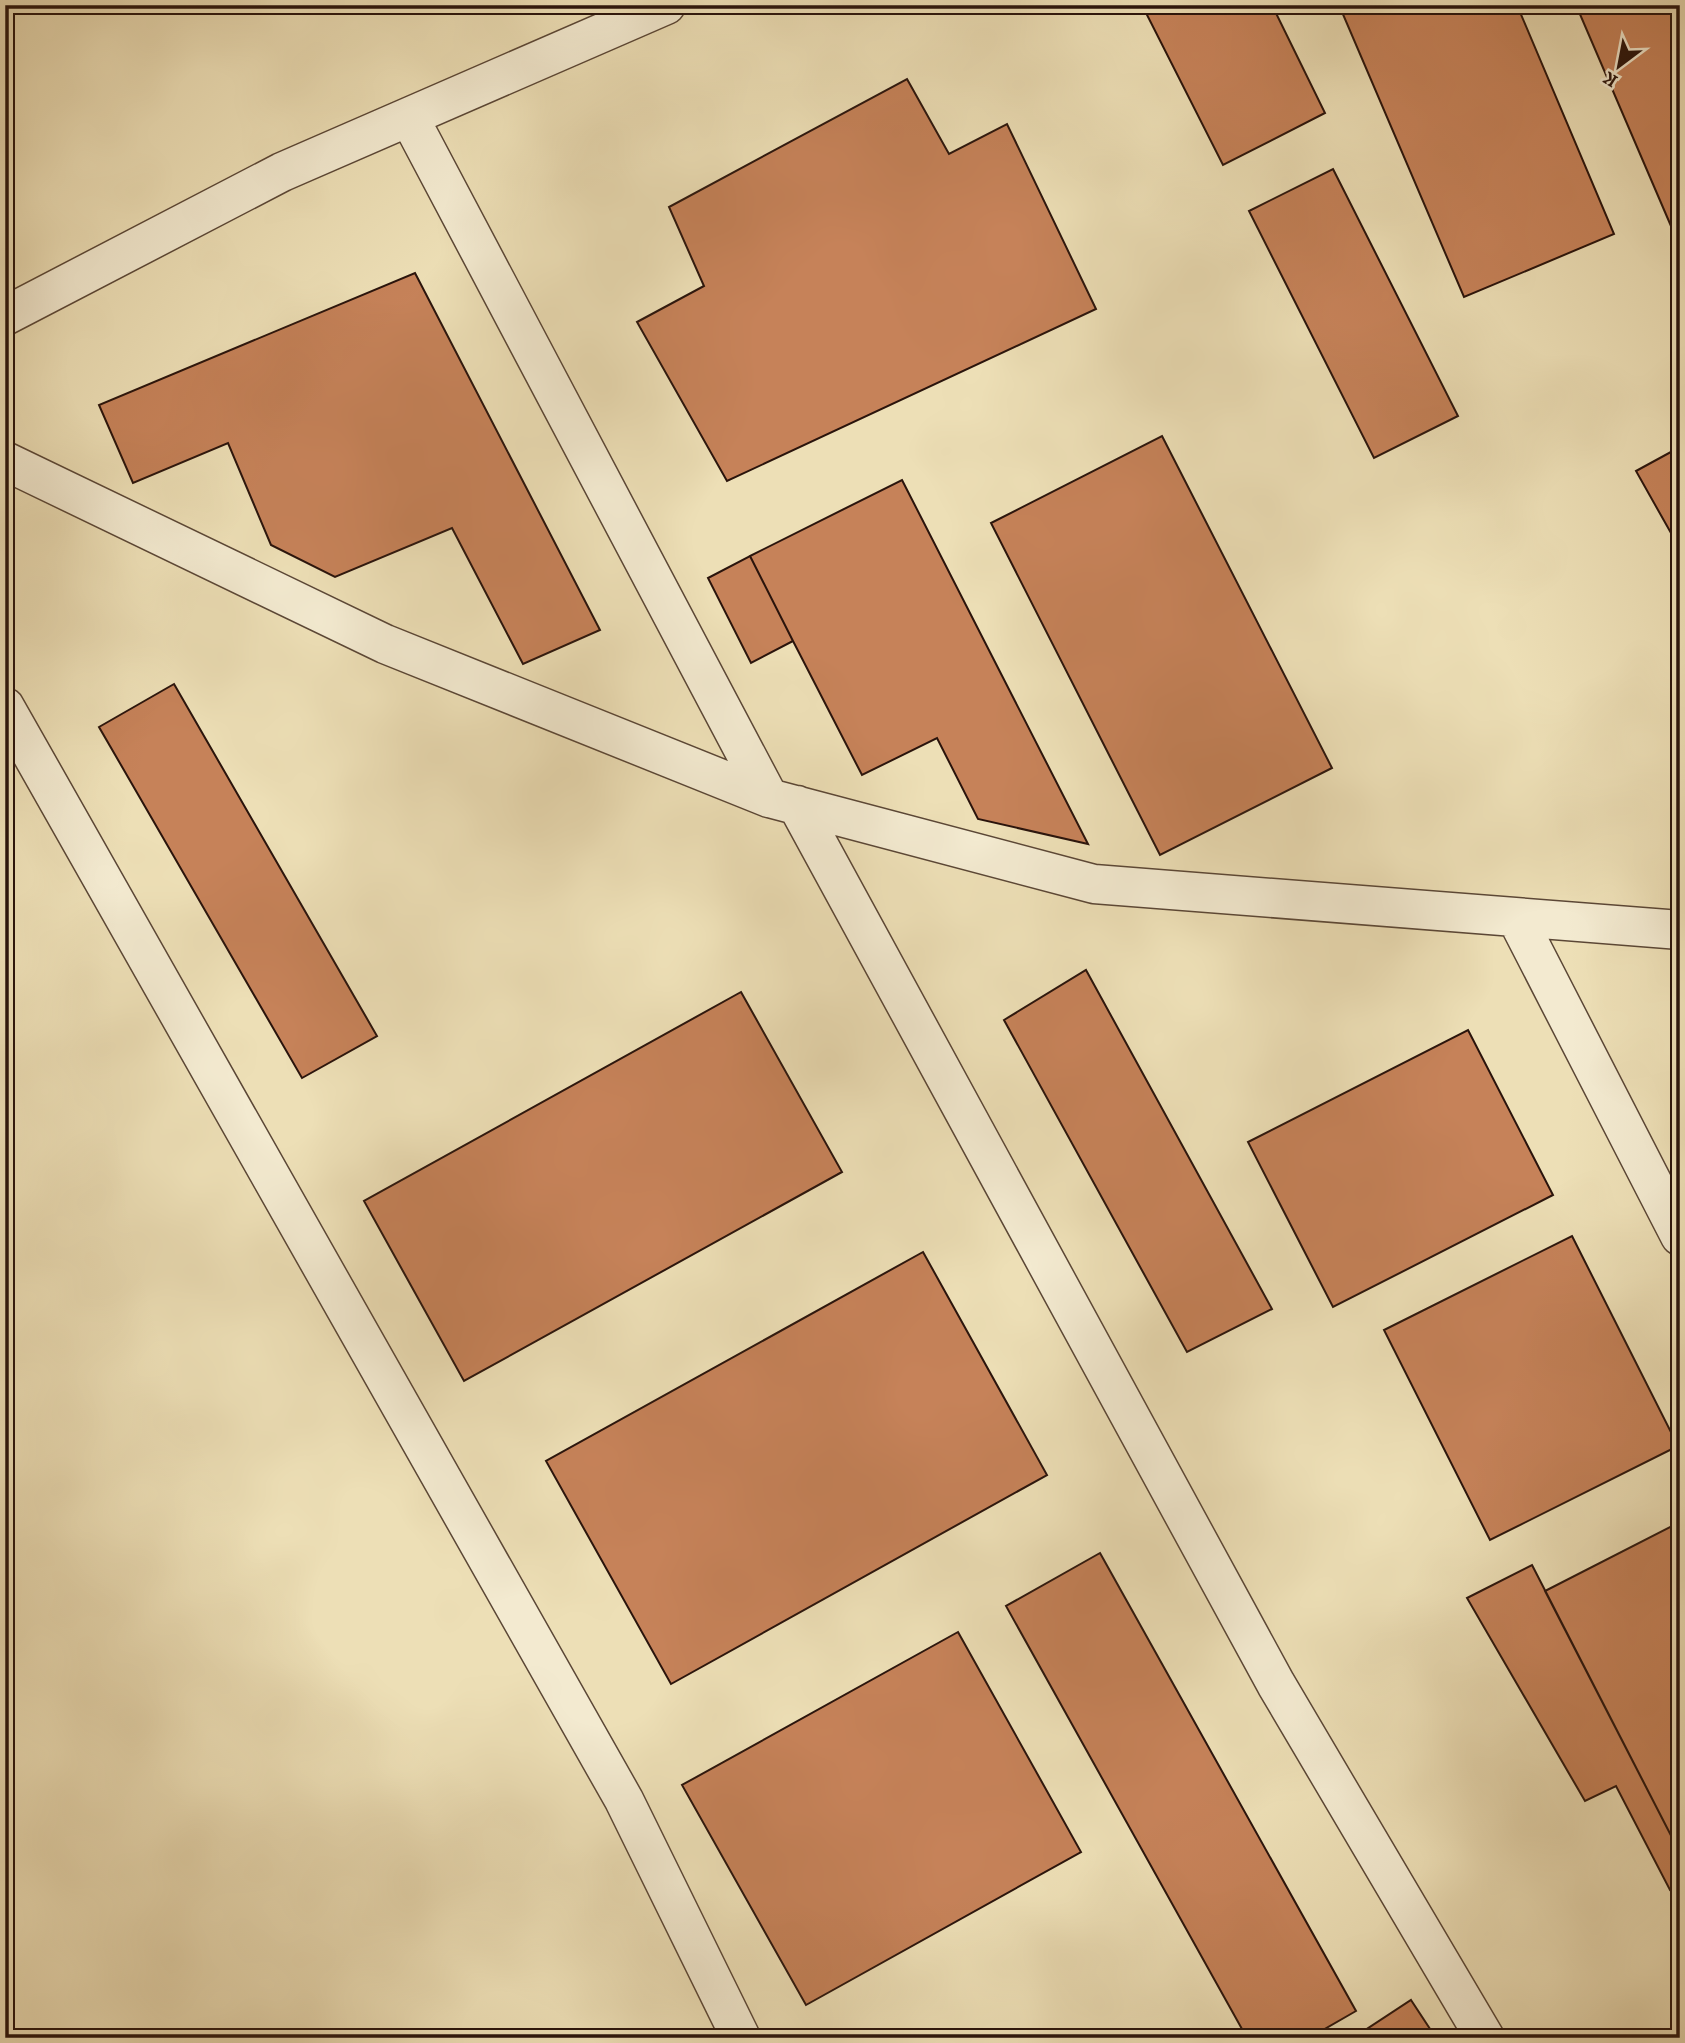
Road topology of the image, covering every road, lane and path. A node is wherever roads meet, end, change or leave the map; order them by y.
1 (666, 5) edge
2 (409, 117) junction
3 (5, 316) edge
4 (5, 461) edge
5 (5, 707) edge
6 (783, 801) junction
7 (1516, 917) junction
8 (1680, 930) edge
9 (1680, 1236) edge
10 (741, 2038) edge
11 (1485, 2038) edge

1 - 2 street
2 - 3 street
2 - 6 street
4 - 6 street
5 - 10 street
6 - 7 street
6 - 11 street
7 - 8 street
7 - 9 street

